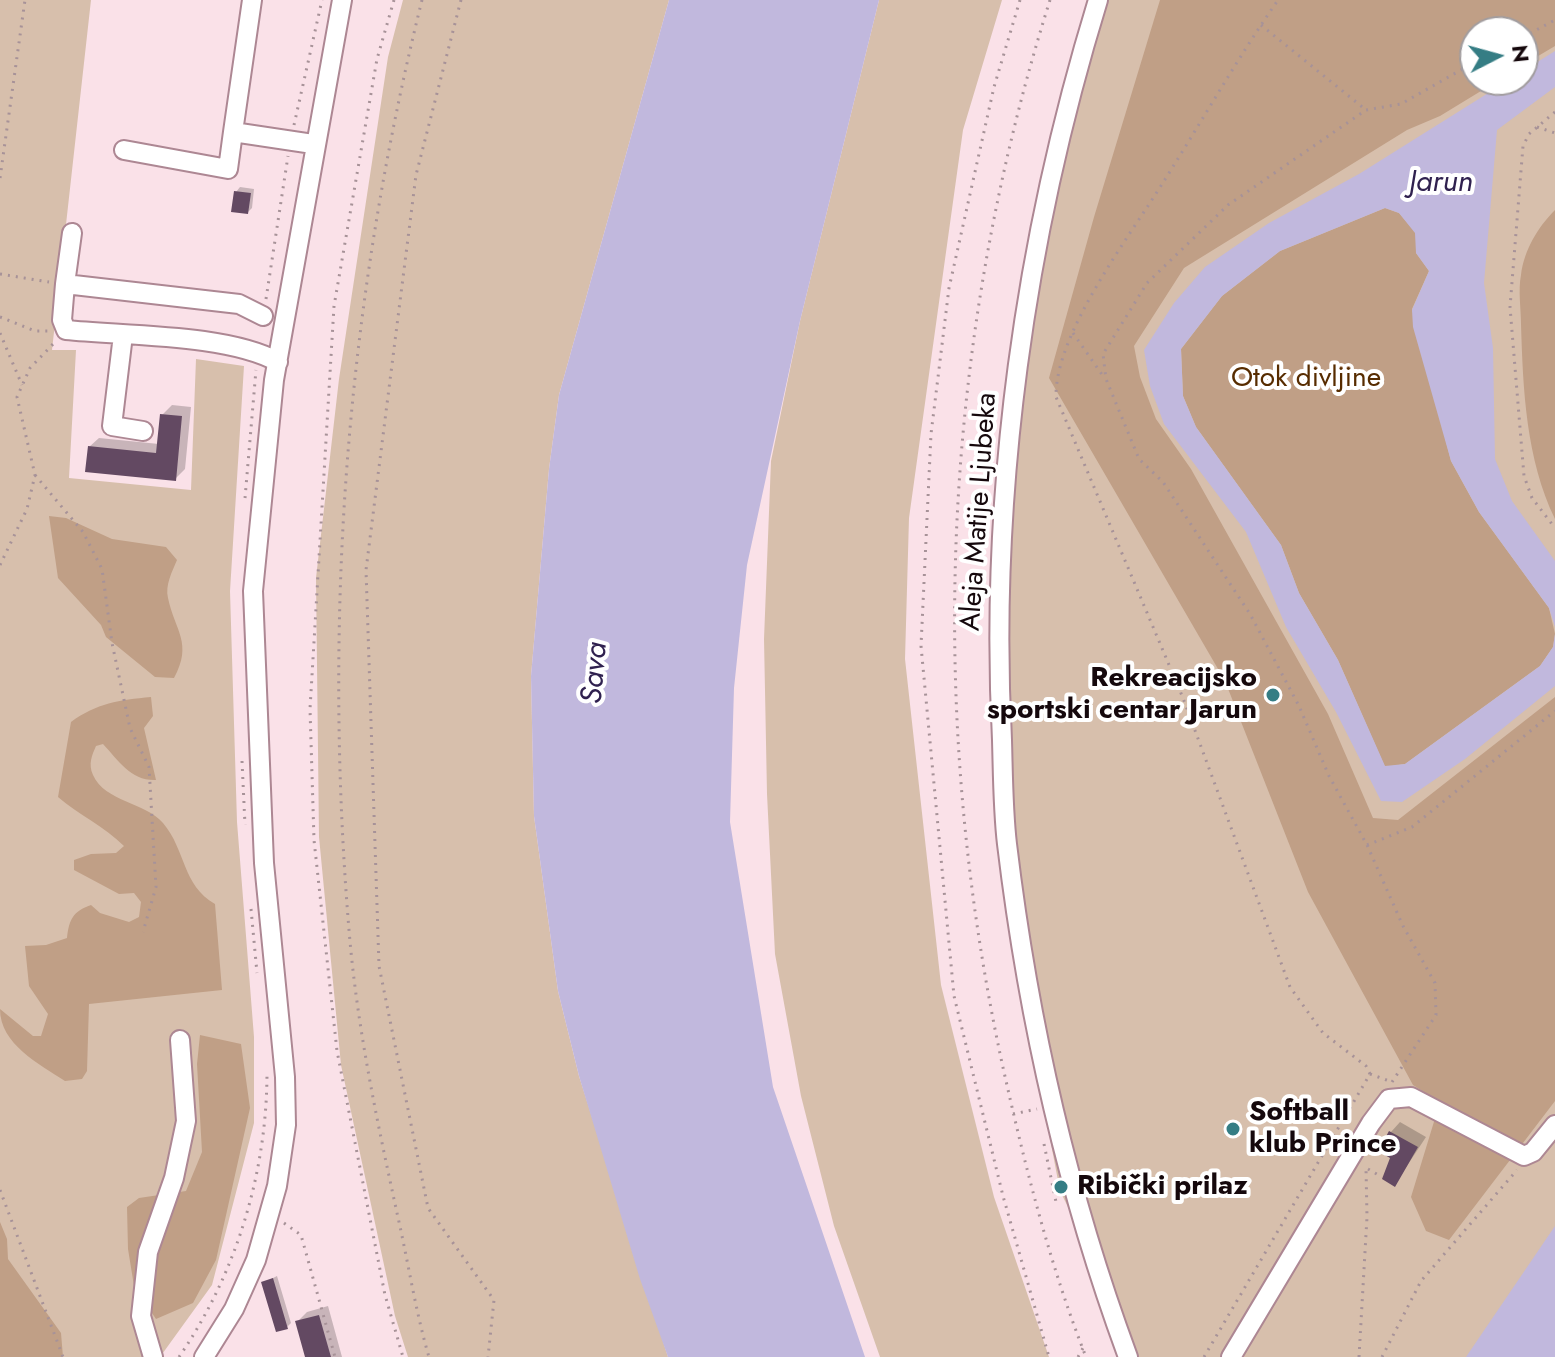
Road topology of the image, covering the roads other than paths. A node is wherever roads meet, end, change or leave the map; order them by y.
1 (252, 0) edge
2 (342, 0) edge
3 (1098, 0) edge
4 (233, 132) junction
5 (313, 144) junction
6 (124, 150) dead end
7 (72, 233) dead end
8 (65, 284) junction
9 (263, 316) road end
10 (123, 335) junction
11 (278, 362) junction
12 (143, 431) dead end
13 (180, 1040) dead end
14 (1555, 1125) edge
15 (153, 1357) edge
16 (204, 1357) edge
17 (1128, 1357) edge
18 (1231, 1357) edge

1 - 4 street
2 - 5 street
3 - 17 street, Aleja Matije Ljubeka
4 - 5 street
4 - 6 street
5 - 11 street
7 - 8 street
8 - 9 street
8 - 10 street
10 - 11 street
10 - 12 street
11 - 16 street
13 - 15 street
14 - 18 street

